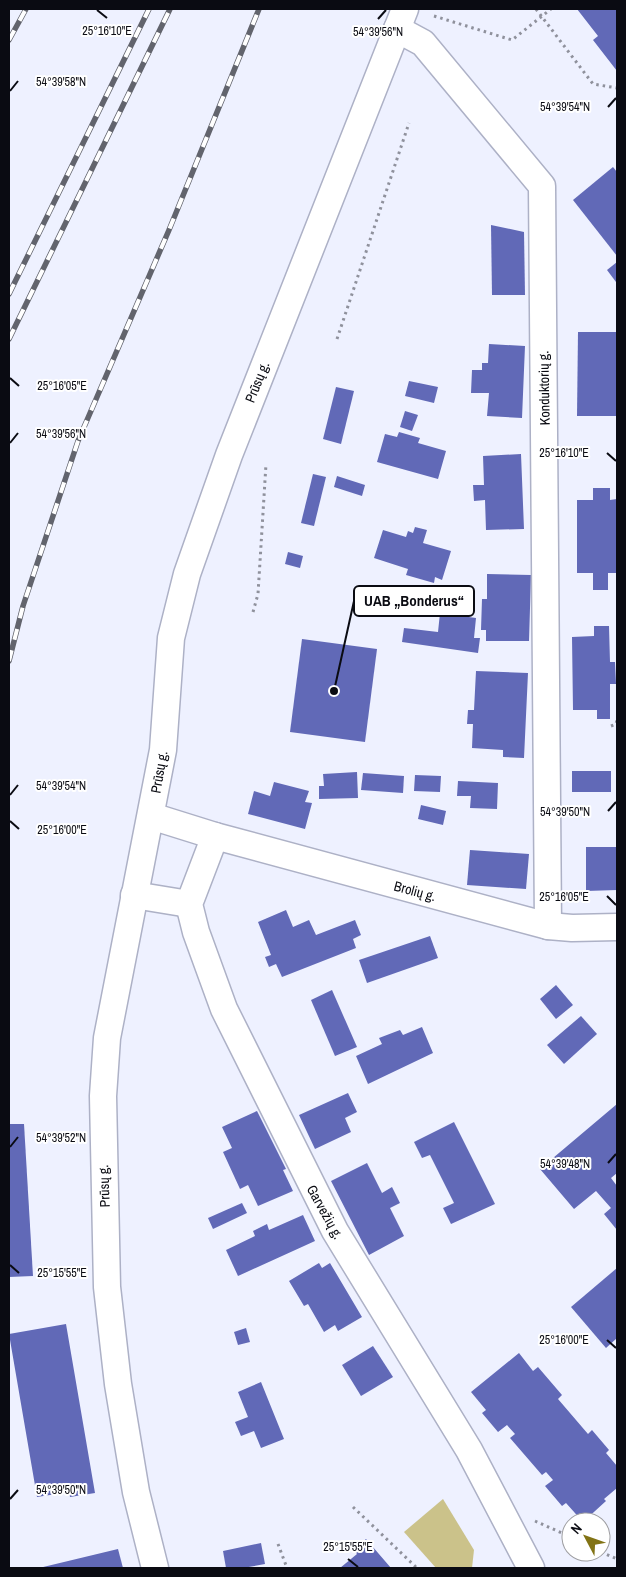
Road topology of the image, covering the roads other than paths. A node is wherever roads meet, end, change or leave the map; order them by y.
1 (401, 19) edge
2 (151, 816) junction
3 (215, 836) junction
4 (134, 895) junction
5 (189, 904) junction
6 (548, 926) junction
7 (617, 927) edge
8 (154, 1568) edge
9 (532, 1568) edge

1 - 2 street, Prūsų g.
1 - 6 street, Konduktorių g.
2 - 3 street, Brolių g.
2 - 4 street, Prūsų g.
3 - 5 street
3 - 6 street, Brolių g.
4 - 5 street
4 - 8 street, Prūsų g.
5 - 9 street, Garvežių g.
6 - 7 street, Brolių g.

